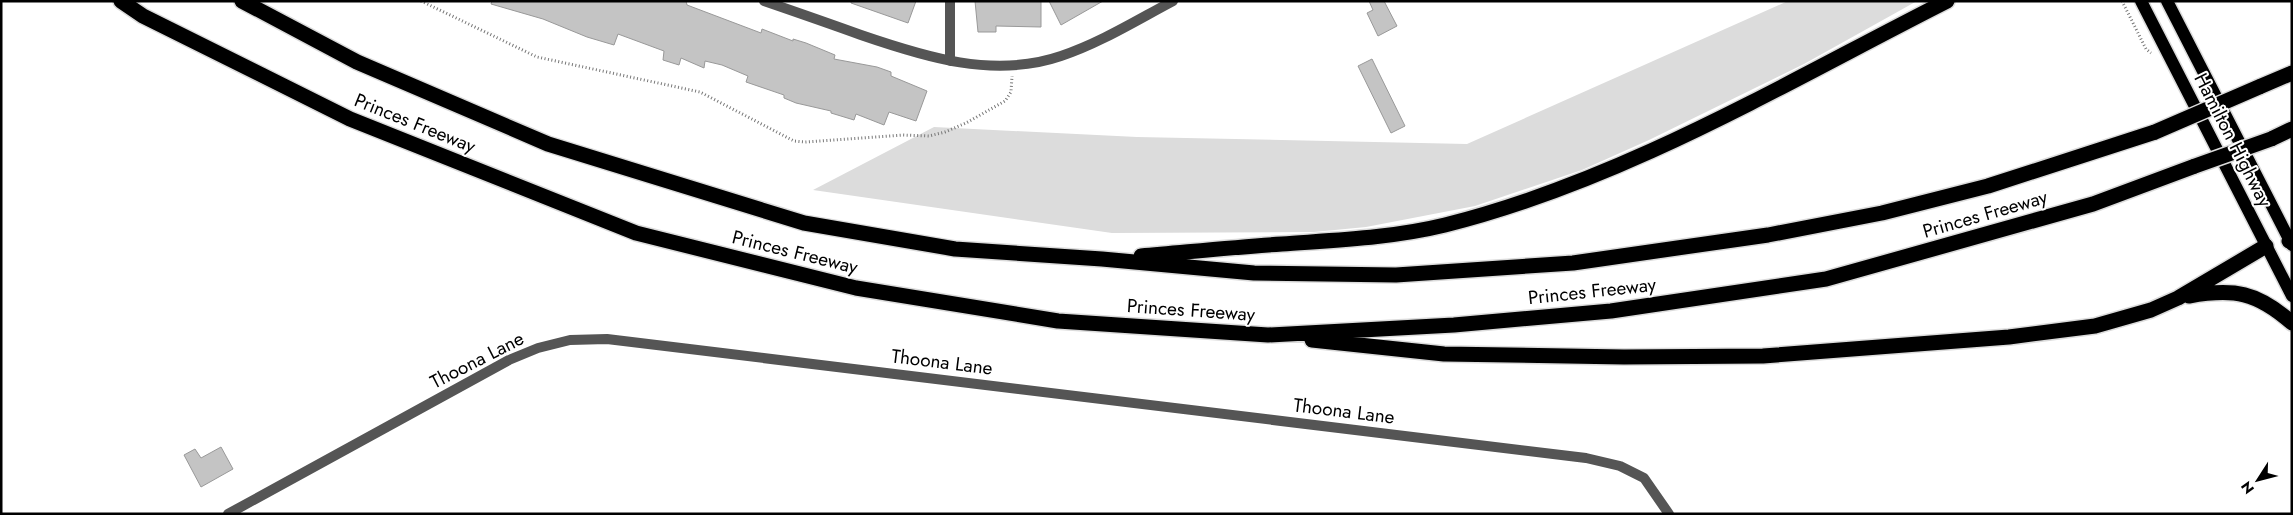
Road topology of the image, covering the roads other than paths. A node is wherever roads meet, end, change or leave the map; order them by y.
1 (121, 1) edge
2 (242, 1) edge
3 (764, 1) edge
4 (950, 1) edge
5 (1174, 1) edge
6 (1947, 1) edge
7 (2141, 1) edge
8 (2167, 1) edge
9 (950, 61) junction
10 (2292, 73) edge
11 (2292, 129) edge
12 (2291, 242) edge
13 (2266, 246) junction
14 (1102, 259) junction
15 (2292, 296) edge
16 (2178, 298) junction
17 (2292, 323) edge
18 (1268, 335) junction
19 (228, 514) edge
20 (1669, 514) edge

1 - 18 highway, Princes Freeway
2 - 14 highway, Princes Freeway
3 - 9 street
4 - 9 street
5 - 9 street
6 - 14 highway
7 - 13 main road, Hamilton Highway
8 - 12 main road, Hamilton Highway
10 - 14 highway, Princes Freeway, bridge
11 - 18 highway, Princes Freeway, bridge
12 - 13 main road
13 - 15 main road, Hamilton Highway
13 - 16 highway
16 - 17 highway
16 - 18 highway
19 - 20 street, Thoona Lane

